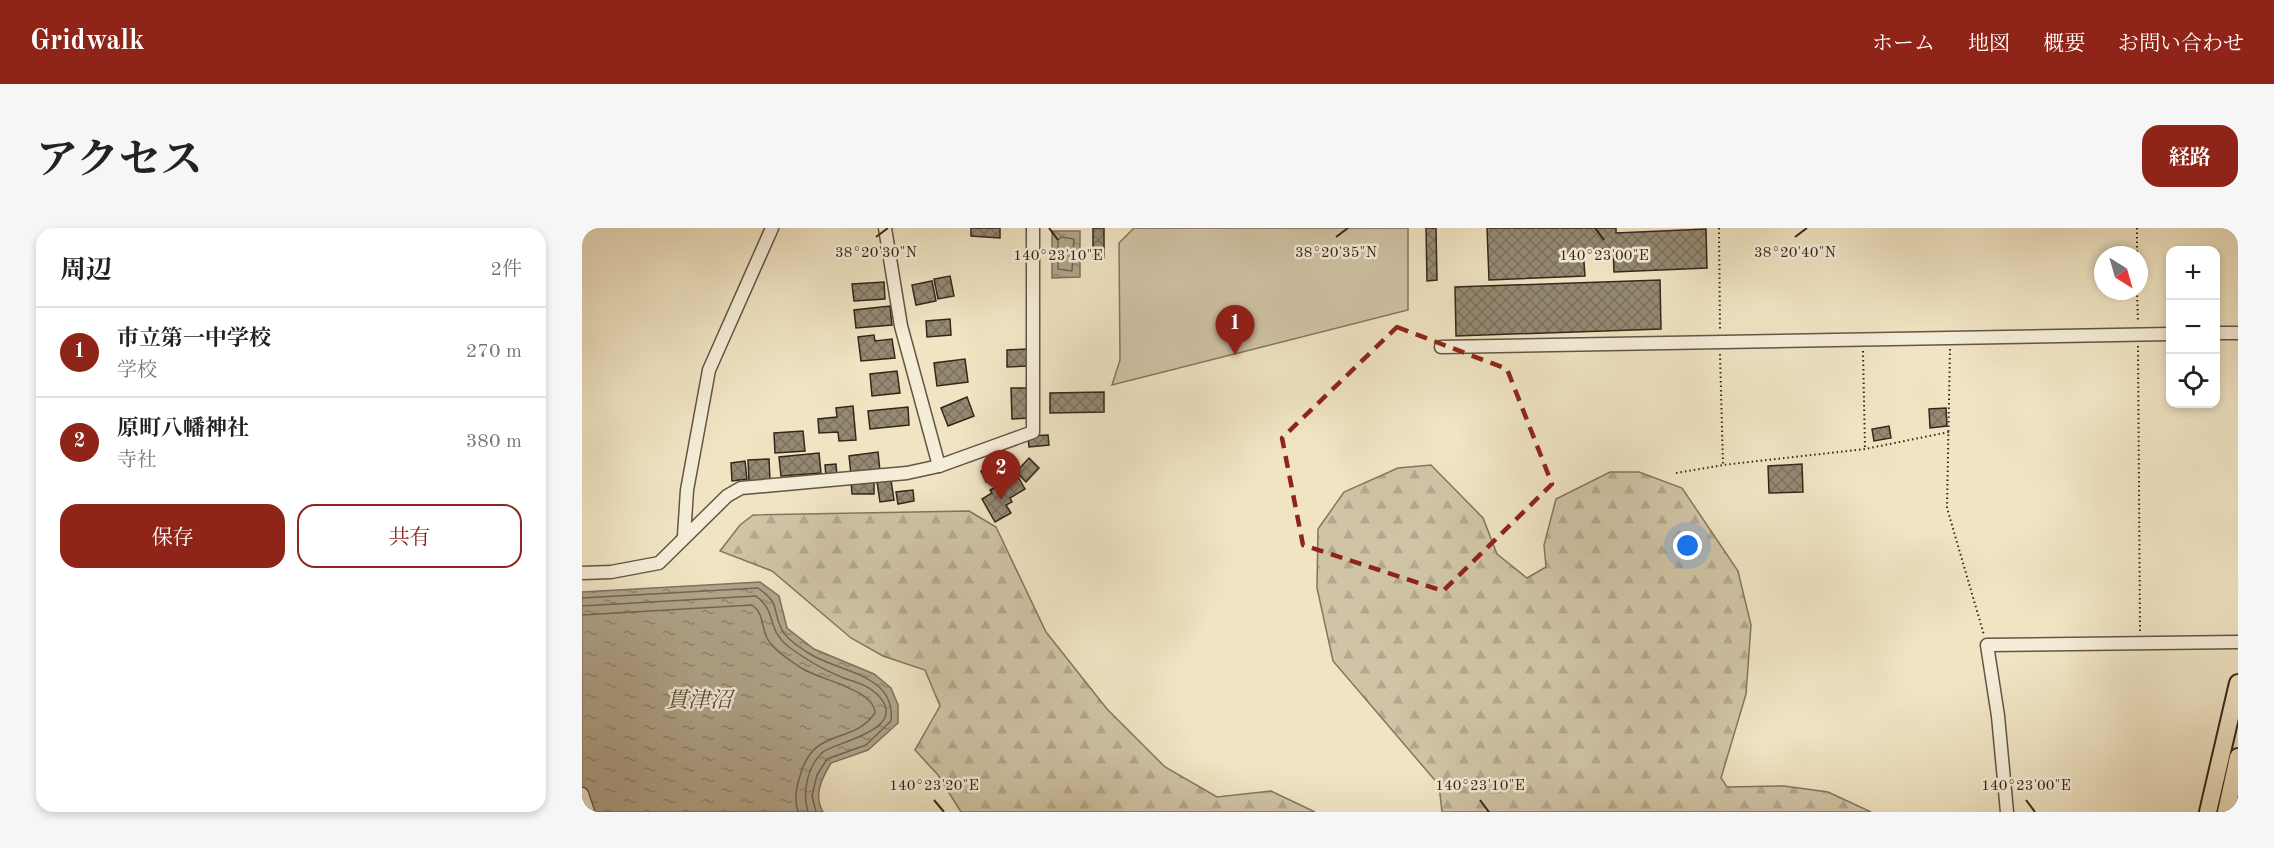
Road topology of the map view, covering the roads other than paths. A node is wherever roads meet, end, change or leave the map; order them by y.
1 (772, 228) edge
2 (885, 228) edge
3 (1033, 228) edge
4 (2220, 333) edge
5 (2238, 333) edge
6 (2166, 334) edge
7 (1441, 347) dead end
8 (939, 466) junction
9 (684, 536) junction
10 (582, 573) edge
11 (2238, 642) edge
12 (2238, 683) edge
13 (2238, 757) edge
14 (582, 794) edge
15 (588, 812) edge
16 (2007, 812) edge
17 (2208, 812) edge
18 (2226, 812) edge

1 - 9 street
2 - 8 street
3 - 8 street
4 - 5 street
6 - 7 street
8 - 9 street
9 - 10 street
11 - 16 street
12 - 17 highway
13 - 18 highway
14 - 15 street

